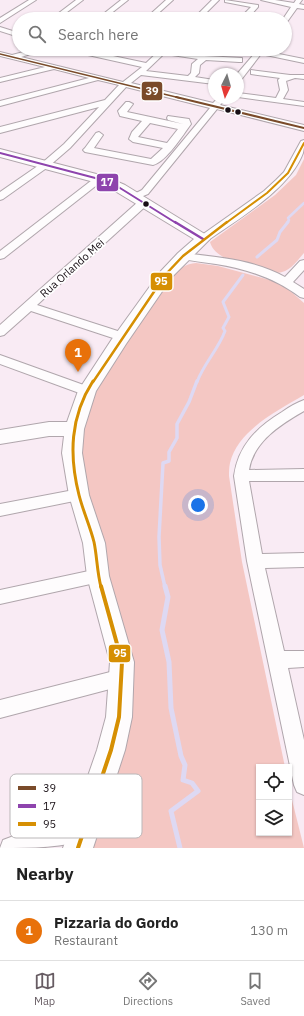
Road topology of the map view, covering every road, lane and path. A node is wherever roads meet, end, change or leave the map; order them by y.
1 (33, 0) edge
2 (80, 0) edge
3 (125, 0) edge
4 (170, 0) edge
5 (216, 0) edge
6 (264, 0) edge
7 (226, 2) edge
8 (297, 3) edge
9 (304, 7) edge
10 (14, 12) edge
11 (64, 12) edge
12 (109, 12) edge
13 (156, 12) edge
14 (203, 12) edge
15 (250, 12) edge
16 (291, 12) edge
17 (12, 13) edge
18 (0, 21) edge
19 (0, 29) edge
20 (12, 33) edge
21 (0, 54) edge
22 (15, 56) edge
23 (103, 56) edge
24 (158, 56) edge
25 (186, 56) edge
26 (255, 56) edge
27 (284, 56) edge
28 (11, 57) junction
29 (169, 58) dead end
30 (0, 59) edge
31 (201, 60) junction
32 (238, 60) dead end
33 (304, 61) edge
34 (148, 66) junction
35 (54, 68) junction
36 (244, 70) edge
37 (141, 72) junction
38 (254, 72) dead end
39 (193, 76) junction
40 (208, 76) edge
41 (289, 76) junction
42 (304, 76) edge
43 (97, 78) junction
44 (0, 80) edge
45 (208, 80) edge
46 (125, 84) junction
47 (244, 95) edge
48 (281, 96) junction
49 (304, 96) edge
50 (109, 101) junction
51 (0, 104) edge
52 (129, 104) dead end
53 (218, 104) edge
54 (304, 104) edge
55 (216, 108) junction
56 (79, 109) junction
57 (98, 113) junction
58 (171, 118) dead end
59 (144, 124) junction
60 (304, 128) edge
61 (0, 130) edge
62 (99, 135) dead end
63 (176, 137) junction
64 (188, 141) junction
65 (304, 143) edge
66 (138, 149) dead end
67 (0, 153) edge
68 (163, 154) junction
69 (45, 165) junction
70 (99, 179) junction
71 (0, 197) edge
72 (138, 200) junction
73 (195, 246) junction
74 (0, 256) edge
75 (225, 262) junction
76 (304, 263) edge
77 (288, 282) junction
78 (304, 295) edge
79 (29, 306) junction
80 (0, 332) edge
81 (123, 336) junction
82 (0, 359) edge
83 (88, 391) junction
84 (300, 409) edge
85 (74, 429) junction
86 (0, 437) edge
87 (304, 475) edge
88 (241, 476) junction
89 (79, 495) junction
90 (0, 510) edge
91 (304, 560) edge
92 (255, 561) junction
93 (98, 576) junction
94 (0, 597) edge
95 (304, 659) edge
96 (276, 660) junction
97 (122, 678) junction
98 (0, 709) edge
99 (103, 774) edge
100 (304, 785) edge
101 (81, 839) edge
102 (11, 848) edge

1 - 10 street
2 - 11 street
3 - 12 street
4 - 13 street
5 - 14 street
6 - 8 street
7 - 15 street
8 - 9 street
8 - 16 street
17 - 18 street
19 - 20 street
21 - 28 street
22 - 28 street
23 - 34 street
24 - 34 street
25 - 31 street
26 - 36 street
27 - 33 street
28 - 30 street
28 - 35 street
29 - 31 street
31 - 32 street
31 - 39 street
34 - 37 street
35 - 43 street
35 - 44 street
37 - 39 street
37 - 46 street
38 - 41 street
39 - 40 street
39 - 45 street
41 - 42 street
41 - 48 street
43 - 46 street
43 - 51 street
46 - 50 street
46 - 55 street
47 - 48 street
48 - 49 street
48 - 54 street
50 - 56 street
50 - 57 street
52 - 59 street
53 - 55 street, Rua Orlando Mei
55 - 60 street
55 - 64 street, Rua Orlando Mei
56 - 57 street
56 - 61 street
57 - 69 street
58 - 63 street
59 - 63 street
59 - 63 street
62 - 68 street
63 - 64 street
63 - 68 street
64 - 72 street, Rua Orlando Mei
65 - 73 street
66 - 68 street
67 - 69 street
69 - 70 street
69 - 71 street
70 - 72 street
70 - 74 street
72 - 73 street
72 - 79 street, Rua Orlando Mei
73 - 75 street
73 - 75 street
73 - 81 street
75 - 77 street
76 - 77 street
77 - 78 street
79 - 80 street, Rua Orlando Mei
79 - 81 street
81 - 83 street
82 - 83 street
83 - 85 street
84 - 88 street
85 - 86 street
85 - 89 street
87 - 88 street
88 - 92 street
89 - 90 street
89 - 93 street
91 - 92 street
92 - 96 street
93 - 94 street
93 - 97 street
95 - 96 street
96 - 100 street
97 - 98 street
97 - 99 street
101 - 102 street

